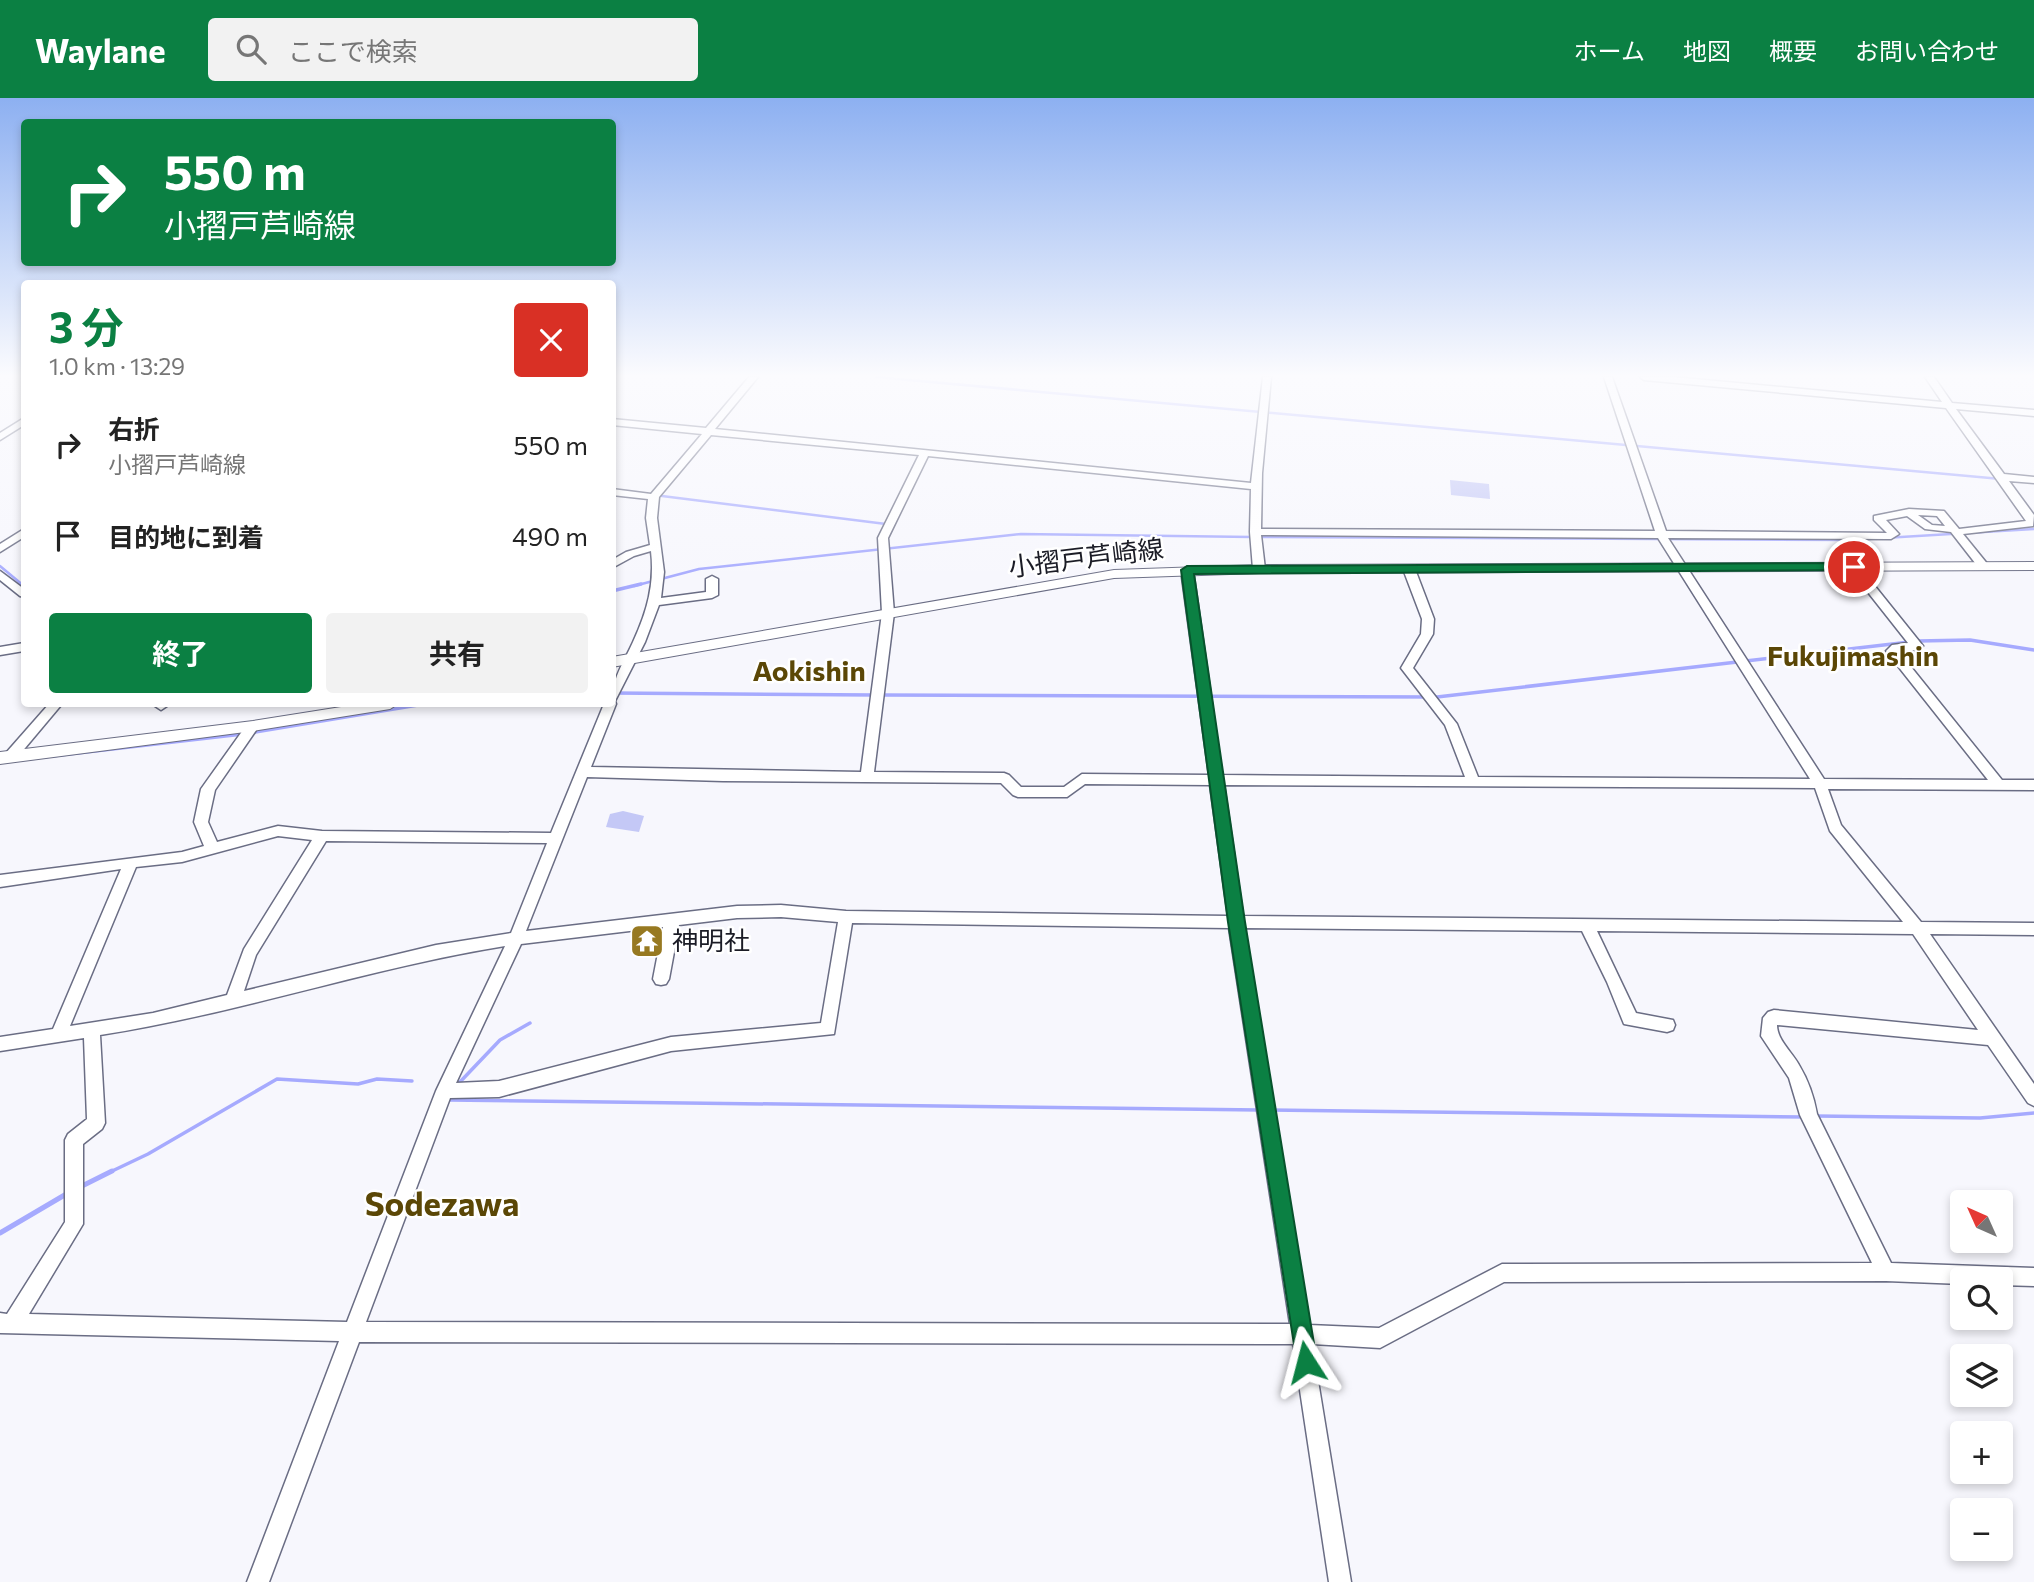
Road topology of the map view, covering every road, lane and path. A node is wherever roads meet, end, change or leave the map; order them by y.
1 (696, 446) edge
2 (859, 446) edge
3 (1260, 446) edge
4 (1632, 446) edge
5 (1979, 446) edge
6 (925, 453) junction
7 (2001, 477) junction
8 (2034, 480) edge
9 (1256, 486) junction
10 (616, 492) edge
11 (654, 497) junction
12 (1909, 512) junction
13 (1955, 530) junction
14 (1255, 532) junction
15 (21, 534) edge
16 (1662, 536) junction
17 (656, 546) junction
18 (0, 549) edge
19 (616, 563) edge
20 (1983, 566) junction
21 (2034, 566) edge
22 (1854, 567) junction
23 (1259, 569) junction
24 (1409, 569) junction
25 (1682, 569) junction
26 (1187, 570) junction
27 (0, 574) edge
28 (712, 579) dead end
29 (21, 592) edge
30 (655, 602) junction
31 (888, 613) junction
32 (21, 648) edge
33 (0, 651) edge
34 (630, 659) junction
35 (616, 661) edge
36 (616, 689) edge
37 (53, 707) edge
38 (371, 707) edge
39 (609, 707) edge
40 (253, 726) junction
41 (5, 758) edge
42 (583, 772) junction
43 (867, 778) junction
44 (1216, 780) junction
45 (1473, 781) junction
46 (1819, 784) junction
47 (1999, 785) junction
48 (2034, 785) edge
49 (322, 836) junction
50 (555, 838) junction
51 (212, 848) junction
52 (131, 862) junction
53 (0, 881) edge
54 (846, 917) junction
55 (672, 920) junction
56 (1236, 922) junction
57 (1587, 926) junction
58 (1918, 929) junction
59 (2034, 929) edge
60 (516, 938) junction
61 (662, 979) dead end
62 (233, 1001) junction
63 (1667, 1025) dead end
64 (92, 1030) junction
65 (58, 1035) junction
66 (1993, 1038) junction
67 (0, 1044) edge
68 (444, 1091) junction
69 (2034, 1098) edge
70 (1886, 1272) junction
71 (2034, 1277) edge
72 (6, 1323) edge
73 (351, 1332) junction
74 (1302, 1334) junction
75 (258, 1582) edge
76 (1340, 1582) edge

1 - 11 street
2 - 6 street
3 - 9 street
4 - 16 street
5 - 7 street
6 - 9 street
6 - 31 street
7 - 8 street
7 - 13 street
9 - 14 street
10 - 11 street
11 - 17 street
12 - 13 street
12 - 13 street
12 - 16 street
13 - 20 street
14 - 16 street
14 - 23 street
15 - 18 street
16 - 25 street
17 - 19 street
17 - 30 street
20 - 21 main road, 小摺戸芦崎線
20 - 22 main road, 小摺戸芦崎線
22 - 25 main road, 小摺戸芦崎線
22 - 47 street
23 - 24 main road, 小摺戸芦崎線
23 - 26 main road, 小摺戸芦崎線
24 - 25 main road, 小摺戸芦崎線
24 - 45 street
25 - 46 street
26 - 31 main road, 小摺戸芦崎線
26 - 44 street
27 - 29 street
28 - 30 street
30 - 34 street
31 - 34 main road, 小摺戸芦崎線
31 - 43 street
32 - 33 street
34 - 35 main road, 小摺戸芦崎線
34 - 36 street
37 - 41 street
38 - 40 main road
39 - 42 street
40 - 41 main road
40 - 51 street
42 - 43 street
42 - 50 street
43 - 44 street
44 - 45 street
44 - 56 street
45 - 46 street
46 - 47 street
46 - 58 street
47 - 48 street
49 - 50 street
49 - 51 street
49 - 62 street
50 - 60 street
51 - 52 street
52 - 53 street
52 - 65 street
54 - 55 street
54 - 56 street
54 - 68 street
55 - 60 street
55 - 61 street
56 - 57 street
56 - 74 street
57 - 58 street
57 - 63 street
58 - 59 street
58 - 66 street
60 - 62 street
60 - 68 street
62 - 64 street
64 - 65 street
64 - 72 street
65 - 67 street
66 - 69 street
66 - 70 street
68 - 73 street
70 - 71 street
70 - 74 street
72 - 73 street
73 - 74 street
73 - 75 street
74 - 76 street

